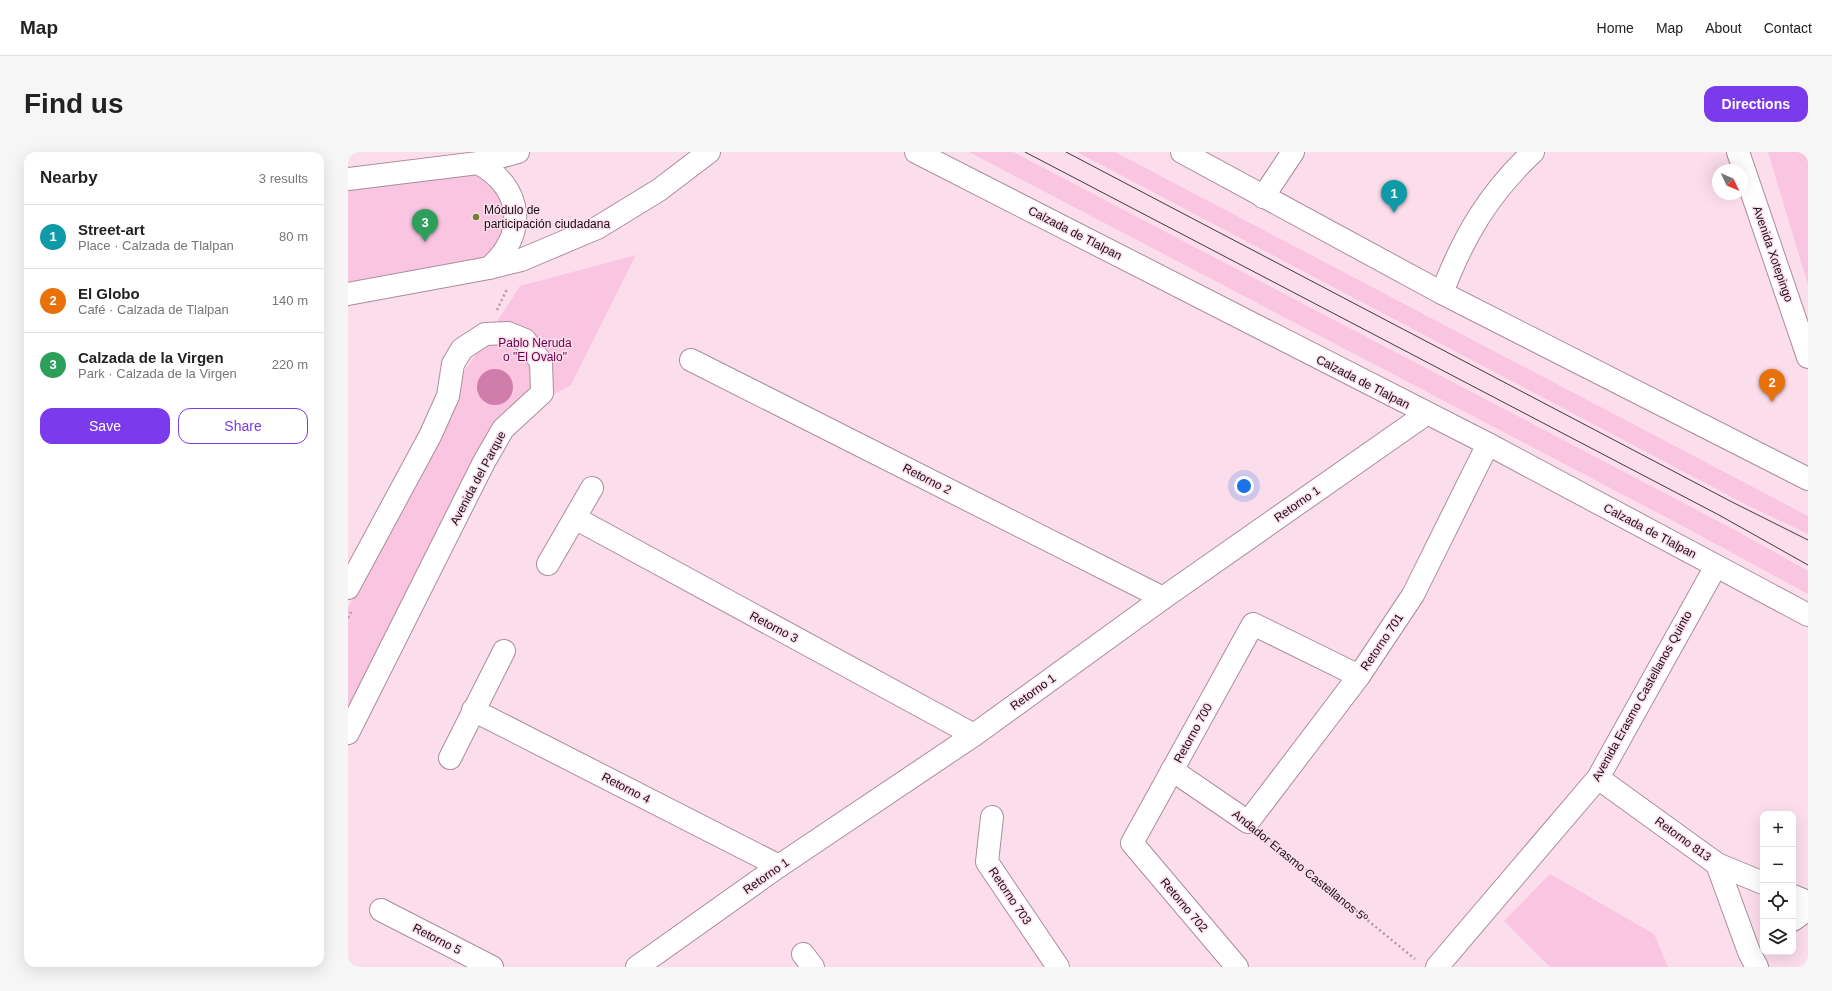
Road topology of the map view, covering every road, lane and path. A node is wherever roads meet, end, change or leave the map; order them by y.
1 (518, 152) edge
2 (709, 152) edge
3 (916, 152) edge
4 (1182, 152) edge
5 (1293, 152) edge
6 (1533, 152) edge
7 (1738, 152) edge
8 (478, 163) junction
9 (348, 179) edge
10 (1263, 197) junction
11 (521, 260) junction
12 (489, 268) junction
13 (1442, 293) junction
14 (348, 294) edge
15 (485, 334) junction
16 (1808, 357) edge
17 (691, 360) dead end
18 (1426, 414) junction
19 (1488, 444) junction
20 (1808, 479) edge
21 (592, 488) dead end
22 (575, 518) junction
23 (548, 564) dead end
24 (1716, 566) junction
25 (348, 588) edge
26 (1163, 598) junction
27 (352, 610) dead end
28 (1808, 614) edge
29 (348, 618) edge
30 (504, 651) dead end
31 (1359, 676) junction
32 (473, 710) junction
33 (348, 733) edge
34 (974, 735) junction
35 (450, 758) dead end
36 (1172, 770) junction
37 (1598, 778) junction
38 (992, 817) dead end
39 (1248, 822) junction
40 (1132, 843) joint
41 (1717, 864) junction
42 (779, 866) junction
43 (1760, 882) edge
44 (1796, 897) edge
45 (1808, 902) edge
46 (1808, 909) edge
47 (381, 910) dead end
48 (1794, 919) edge
49 (1756, 954) edge
50 (1428, 964) edge
51 (492, 967) edge
52 (637, 967) edge
53 (1058, 967) edge
54 (1237, 967) edge

1 - 8 main road
2 - 11 main road
3 - 18 main road, Calzada de Tlalpan
4 - 10 main road
5 - 10 main road
6 - 13 main road
7 - 16 main road, Avenida Xotepingo
8 - 9 main road
8 - 12 main road
10 - 13 main road
11 - 12 main road
11 - 15 path
12 - 14 main road
13 - 20 main road
15 - 25 main road
15 - 33 main road, Avenida del Parque
17 - 26 main road, Retorno 2
18 - 19 main road, Calzada de Tlalpan
18 - 26 main road, Retorno 1
19 - 24 main road, Calzada de Tlalpan
19 - 31 main road, Retorno 701
21 - 22 main road
22 - 23 main road
22 - 34 main road, Retorno 3
24 - 28 main road, Calzada de Tlalpan
24 - 37 main road, Avenida Erasmo Castellanos Quinto
26 - 34 main road, Retorno 1
27 - 29 path
30 - 32 main road
31 - 36 main road, Retorno 700
31 - 39 main road, Retorno 701
32 - 35 main road
32 - 42 main road, Retorno 4
34 - 42 main road, Retorno 1
36 - 39 main road, Andador Erasmo Castellanos 5º
36 - 40 main road, Retorno 700
37 - 41 main road, Retorno 813
37 - 50 main road, Avenida Erasmo Castellanos Quinto
38 - 53 main road, Retorno 703
39 - 50 path, Andador Erasmo Castellanos 5º
40 - 54 main road, Retorno 702
41 - 43 main road
41 - 49 main road, Retorno 813
42 - 52 main road, Retorno 1
44 - 45 main road
46 - 48 main road
47 - 51 main road, Retorno 5

